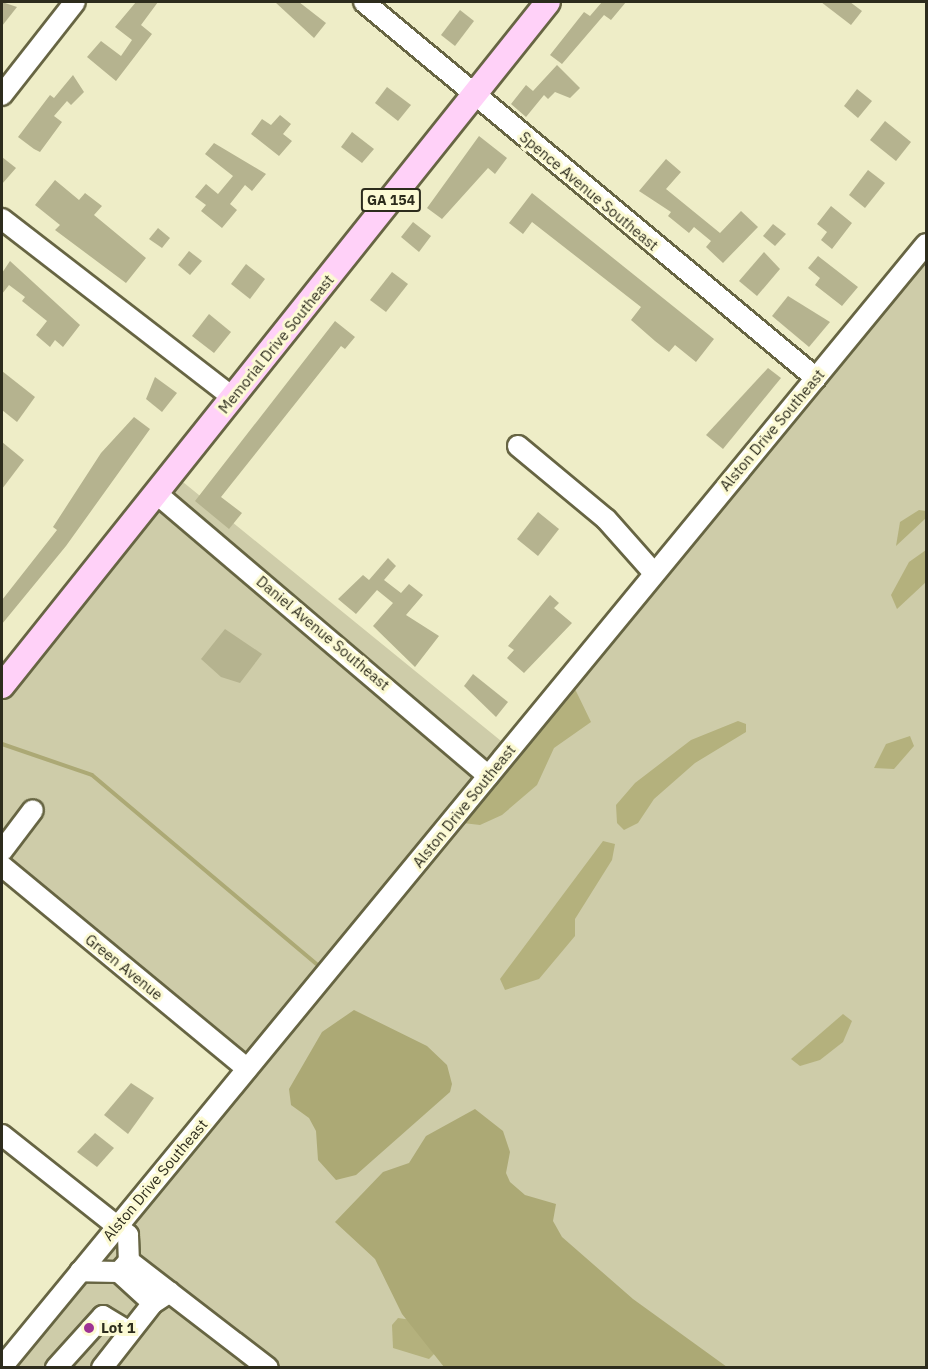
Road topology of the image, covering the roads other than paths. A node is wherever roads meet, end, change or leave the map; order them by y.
1 (75, 2) edge
2 (364, 2) edge
3 (548, 2) edge
4 (2, 95) edge
5 (473, 95) junction
6 (2, 219) edge
7 (927, 244) edge
8 (816, 378) junction
9 (232, 397) junction
10 (518, 446) dead end
11 (156, 493) junction
12 (654, 573) junction
13 (2, 686) edge
14 (488, 776) junction
15 (33, 810) dead end
16 (8, 829) edge
17 (2, 851) edge
18 (2, 866) edge
19 (248, 1069) junction
20 (2, 1135) edge
21 (118, 1224) junction
22 (124, 1267) junction
23 (80, 1271) junction
24 (170, 1292) junction
25 (153, 1303) junction
26 (130, 1332) junction
27 (5, 1356) edge
28 (56, 1368) edge
29 (102, 1368) edge
30 (268, 1368) edge

1 - 4 street
2 - 5 street, Spence Avenue Southeast
3 - 5 main road, Memorial Drive Southeast / GA 154
5 - 8 street, Spence Avenue Southeast
5 - 9 main road, Memorial Drive Southeast / GA 154
6 - 9 street
7 - 8 street, Alston Drive Southeast
8 - 12 street, Alston Drive Southeast
9 - 11 main road, Memorial Drive Southeast / GA 154
10 - 12 street
11 - 13 main road, Memorial Drive Southeast / GA 154
11 - 14 street, Daniel Avenue Southeast
12 - 14 street, Alston Drive Southeast
14 - 19 street, Alston Drive Southeast
15 - 16 street
16 - 17 street
18 - 19 street, Green Avenue
19 - 21 street, Alston Drive Southeast
20 - 21 street
21 - 22 street
21 - 23 street, Alston Drive Southeast
22 - 23 street
22 - 24 street
22 - 25 street
23 - 27 street, Alston Drive Southeast
24 - 25 street
24 - 30 street
25 - 26 street
26 - 28 street
26 - 29 street

